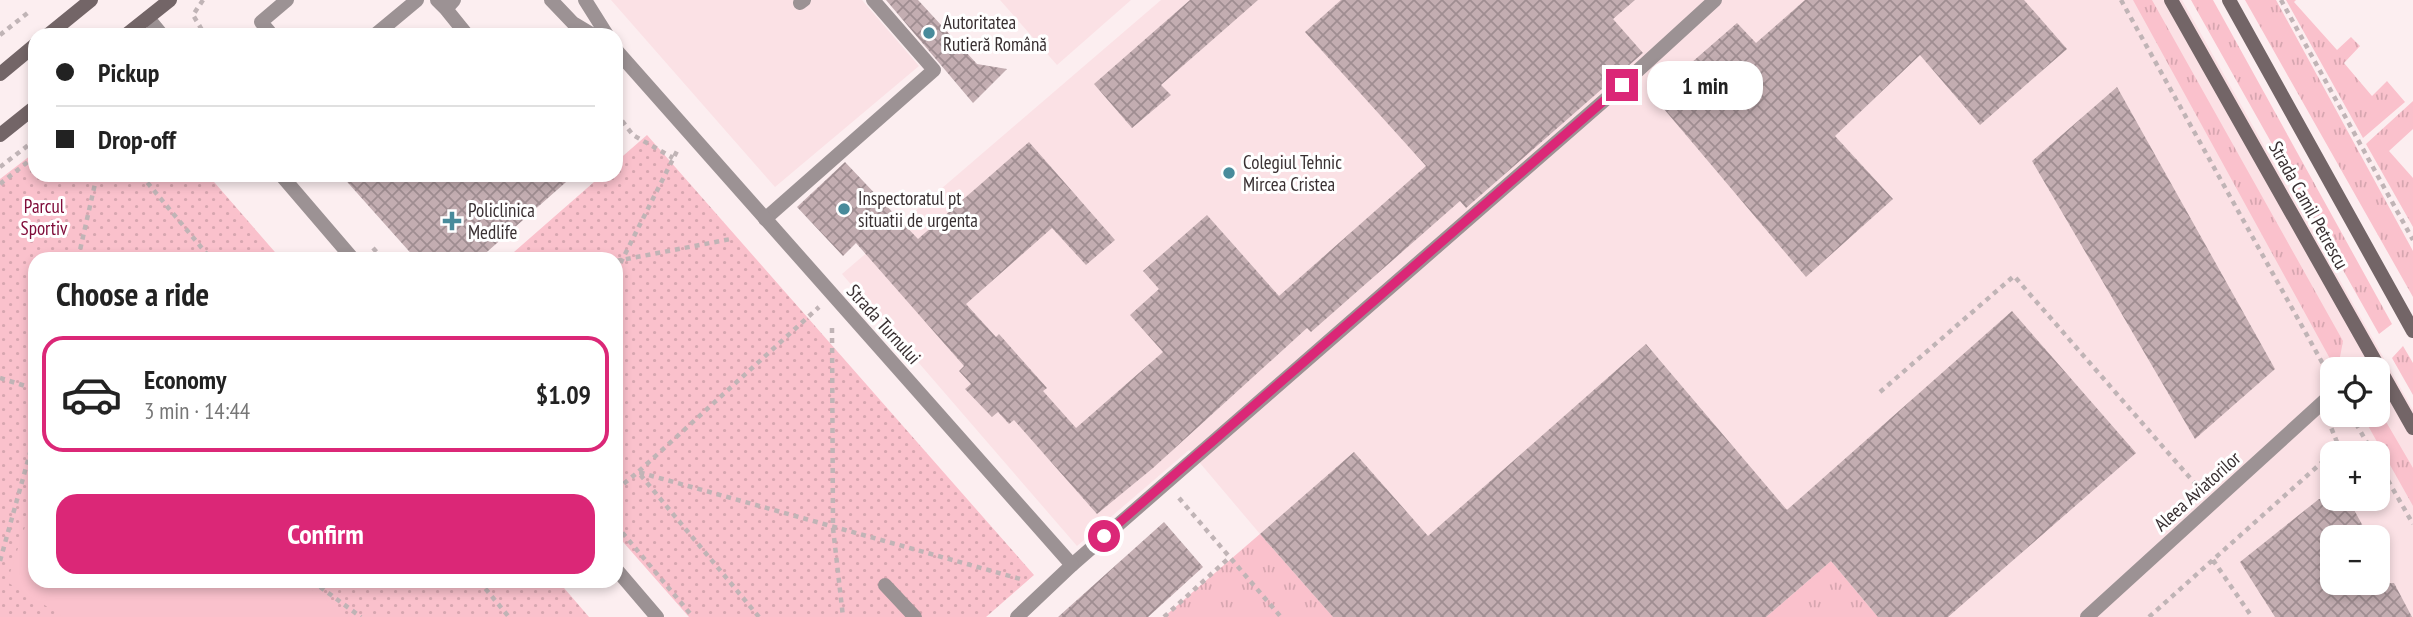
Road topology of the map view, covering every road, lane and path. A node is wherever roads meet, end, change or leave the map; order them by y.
1 (170, 0) edge
2 (204, 0) edge
3 (287, 0) edge
4 (417, 0) edge
5 (551, 0) edge
6 (585, 0) edge
7 (873, 0) edge
8 (1715, 0) edge
9 (2121, 0) edge
10 (2171, 0) edge
11 (2229, 0) edge
12 (2281, 0) edge
13 (88, 1) edge
14 (445, 3) edge
15 (30, 11) dead end
16 (148, 18) junction
17 (56, 28) edge
18 (135, 28) edge
19 (156, 28) edge
20 (201, 28) edge
21 (266, 28) edge
22 (383, 28) edge
23 (462, 28) edge
24 (581, 28) edge
25 (603, 28) edge
26 (0, 35) edge
27 (28, 52) edge
28 (623, 58) edge
29 (0, 74) edge
30 (28, 113) edge
31 (623, 122) edge
32 (688, 132) junction
33 (0, 135) edge
34 (28, 145) edge
35 (673, 158) junction
36 (28, 162) edge
37 (0, 167) edge
38 (95, 182) edge
39 (147, 182) edge
40 (287, 182) edge
41 (0, 184) edge
42 (765, 219) junction
43 (731, 239) dead end
44 (2413, 240) edge
45 (80, 252) edge
46 (205, 252) edge
47 (347, 252) edge
48 (623, 252) edge
49 (623, 260) edge
50 (832, 295) junction
51 (2413, 331) edge
52 (2320, 359) edge
53 (0, 379) edge
54 (28, 387) edge
55 (1880, 392) dead end
56 (2320, 405) edge
57 (2331, 427) edge
58 (2413, 428) edge
59 (28, 460) edge
60 (638, 472) junction
61 (1165, 482) junction
62 (623, 484) edge
63 (2390, 484) edge
64 (2213, 504) junction
65 (2413, 524) edge
66 (833, 528) junction
67 (623, 533) edge
68 (1230, 557) junction
69 (2213, 560) junction
70 (0, 561) edge
71 (1072, 565) junction
72 (623, 577) edge
73 (1033, 583) dead end
74 (886, 585) dead end
75 (322, 588) edge
76 (485, 588) edge
77 (361, 617) edge
78 (509, 617) edge
79 (657, 617) edge
80 (692, 617) edge
81 (759, 617) edge
82 (843, 617) edge
83 (915, 617) edge
84 (1017, 617) edge
85 (1164, 617) edge
86 (1281, 617) edge
87 (2087, 617) edge
88 (2149, 617) edge
89 (2252, 617) edge

1 - 16 street
2 - 20 path
3 - 21 street
4 - 22 street
5 - 24 street
6 - 25 street
7 - 42 street
8 - 61 street
9 - 52 path
10 - 58 street, Strada Camil Petrescu
11 - 51 street, Strada Camil Petrescu
12 - 44 path
13 - 17 street
14 - 23 street
15 - 26 path
16 - 18 street
16 - 19 street
27 - 29 street
28 - 32 street, Strada Turnului
30 - 33 street
31 - 35 path
32 - 35 path
32 - 42 street, Strada Turnului
34 - 37 path
35 - 48 path
36 - 41 path
38 - 45 path
39 - 46 path
40 - 47 street
42 - 50 street, Strada Turnului
43 - 49 path
50 - 60 path
50 - 66 path
50 - 71 street, Strada Turnului
53 - 54 path
55 - 64 path
56 - 64 street, Aleea Aviatorilor
57 - 69 path
59 - 70 path
60 - 62 path
60 - 66 path
60 - 81 path
61 - 68 path
61 - 71 street
63 - 65 path
64 - 87 street, Aleea Aviatorilor
66 - 73 path
66 - 82 path
67 - 80 path
68 - 85 path
68 - 86 path
69 - 88 path
69 - 89 path
71 - 84 street
72 - 79 street
74 - 83 street
75 - 77 path
76 - 78 path

